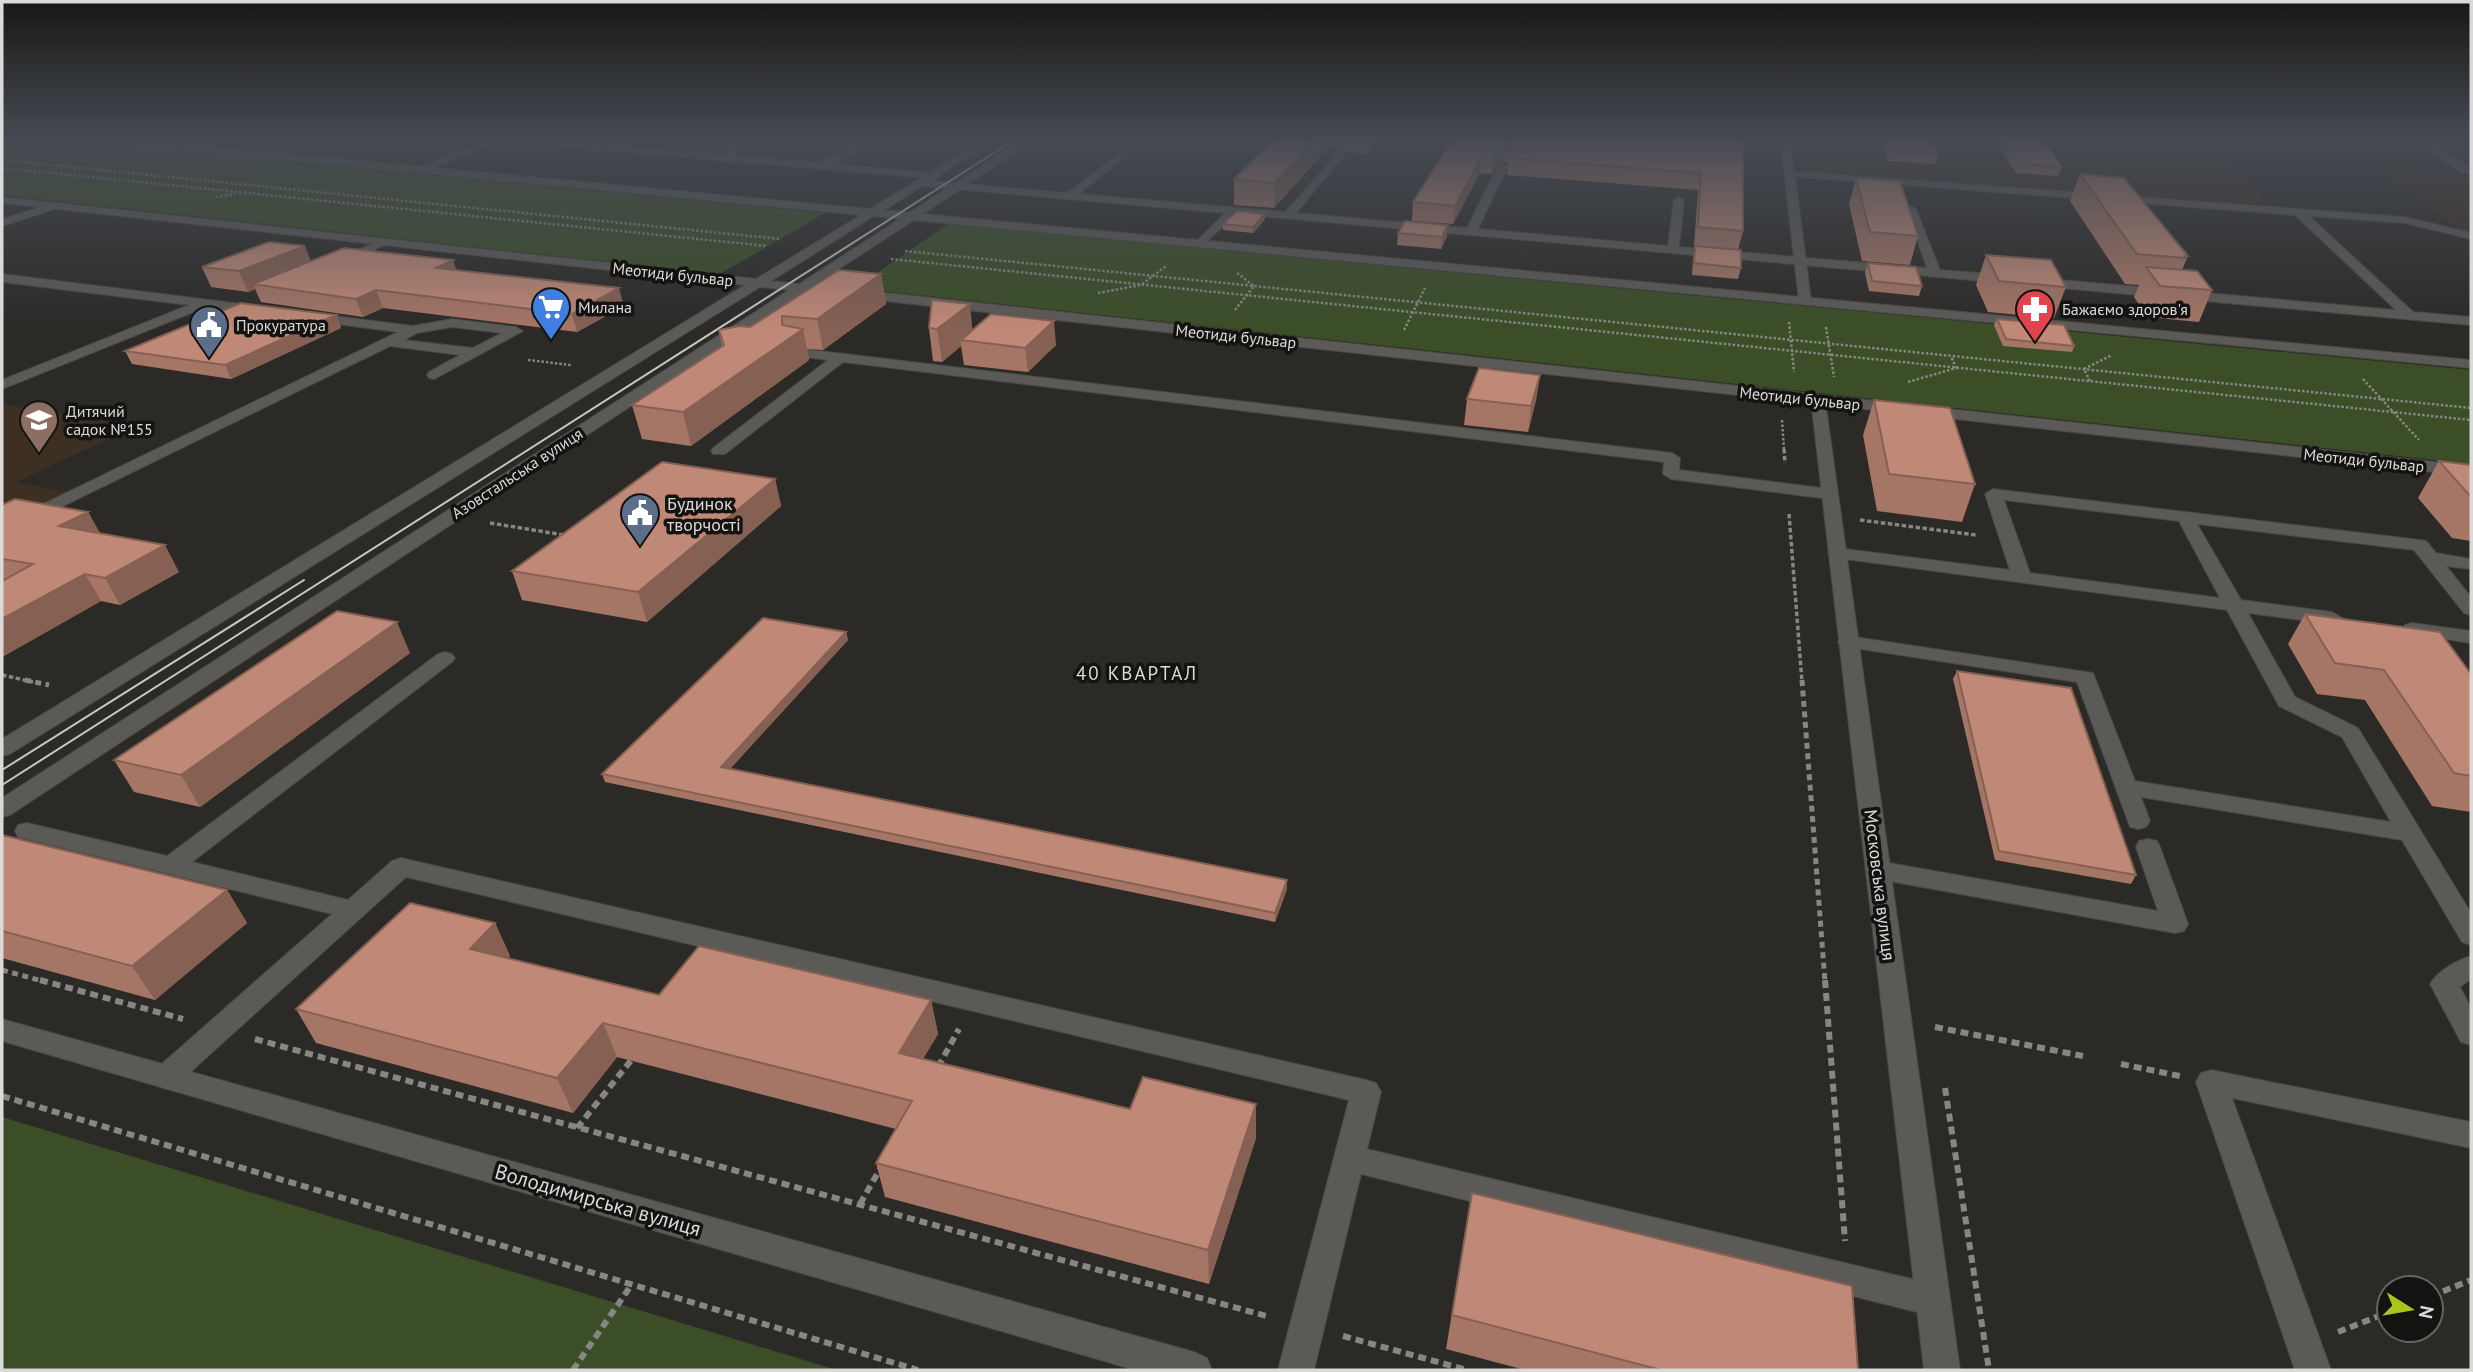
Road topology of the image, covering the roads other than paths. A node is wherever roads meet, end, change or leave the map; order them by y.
1 (11, 201) edge
2 (746, 201) edge
3 (892, 201) edge
4 (935, 201) edge
5 (1124, 201) edge
6 (1300, 201) edge
7 (1486, 201) edge
8 (1679, 201) edge
9 (1793, 201) edge
10 (2134, 201) edge
11 (2147, 201) edge
12 (54, 206) junction
13 (1911, 209) edge
14 (2141, 210) edge
15 (1233, 211) junction
16 (2298, 212) junction
17 (873, 213) junction
18 (911, 216) junction
19 (1287, 216) junction
20 (2, 223) edge
21 (1471, 232) junction
22 (2471, 236) edge
23 (384, 242) junction
24 (1200, 244) junction
25 (1673, 250) junction
26 (1800, 261) junction
27 (2, 264) edge
28 (330, 265) edge
29 (2, 272) edge
30 (1935, 273) junction
31 (2, 278) edge
32 (758, 283) junction
33 (802, 288) junction
34 (255, 296) edge
35 (1805, 301) junction
36 (204, 303) junction
37 (230, 307) junction
38 (1012, 311) junction
39 (268, 312) edge
40 (293, 315) edge
41 (2409, 315) junction
42 (2471, 321) edge
43 (994, 327) edge
44 (413, 330) junction
45 (389, 342) junction
46 (795, 352) edge
47 (476, 353) junction
48 (841, 357) junction
49 (2471, 364) edge
50 (434, 375) dead end
51 (2, 386) edge
52 (1818, 400) junction
53 (719, 451) dead end
54 (2471, 471) edge
55 (1829, 494) junction
56 (2185, 517) junction
57 (2, 531) edge
58 (1838, 553) junction
59 (2430, 558) junction
60 (2471, 564) edge
61 (2022, 577) junction
62 (2234, 606) junction
63 (2471, 609) edge
64 (2353, 621) edge
65 (2392, 626) edge
66 (2471, 637) edge
67 (1849, 642) junction
68 (445, 658) dead end
69 (2, 749) edge
70 (2126, 787) junction
71 (2, 809) edge
72 (2138, 821) dead end
73 (27, 831) dead end
74 (2410, 833) junction
75 (2148, 847) dead end
76 (171, 866) junction
77 (1878, 870) junction
78 (353, 910) junction
79 (2471, 935) edge
80 (2471, 966) edge
81 (2, 1030) edge
82 (2471, 1034) edge
83 (166, 1077) junction
84 (2471, 1135) edge
85 (1350, 1158) junction
86 (1933, 1300) junction
87 (2309, 1358) edge
88 (1194, 1370) edge
89 (1296, 1370) edge
90 (1942, 1370) edge

1 - 12 street, Меотиди бульвар
2 - 17 street
3 - 17 street, Азовстальська вулиця
4 - 18 street, Азовстальська вулиця
5 - 15 street
6 - 19 street
7 - 21 street
8 - 25 street
9 - 26 street
10 - 14 street
11 - 16 street
12 - 20 street
12 - 23 street, Меотиди бульвар
13 - 30 street
15 - 19 street
15 - 24 street
16 - 22 street
16 - 41 street
17 - 18 street
17 - 32 street, Азовстальська вулиця
18 - 24 street
18 - 33 street, Азовстальська вулиця
19 - 21 street
21 - 25 street
23 - 28 street
23 - 32 street, Меотиди бульвар
24 - 35 street
25 - 26 street
26 - 30 street
26 - 35 street
27 - 29 street
30 - 41 street
31 - 36 street
32 - 33 street, Меотиди бульвар
32 - 69 street, Азовстальська вулиця
33 - 38 street, Меотиди бульвар
33 - 71 street, Азовстальська вулиця
34 - 37 street
35 - 49 street
36 - 37 street
36 - 51 street
37 - 39 street
38 - 43 street
38 - 52 street, Меотиди бульвар
40 - 44 street
41 - 42 street
44 - 45 street
44 - 47 street
45 - 47 street
45 - 57 street
46 - 48 street
47 - 50 street
48 - 53 street
48 - 55 street
52 - 54 street, Меотиди бульвар
52 - 55 street, Московська вулиця
55 - 58 street, Московська вулиця
56 - 59 street
56 - 61 street
56 - 62 street
58 - 61 street
58 - 67 street, Московська вулиця
59 - 60 street
59 - 63 street
61 - 62 street
62 - 64 street
62 - 74 street
65 - 66 street
67 - 70 street
67 - 77 street, Московська вулиця
68 - 76 street
70 - 72 street
70 - 74 street
73 - 76 street
74 - 79 street
75 - 77 street
76 - 78 street
77 - 86 street, Московська вулиця
78 - 83 street
78 - 85 street
80 - 82 street
81 - 83 street, Володимирська вулиця
83 - 88 street, Володимирська вулиця
84 - 87 street
85 - 86 street
85 - 89 street
86 - 90 street, Московська вулиця

